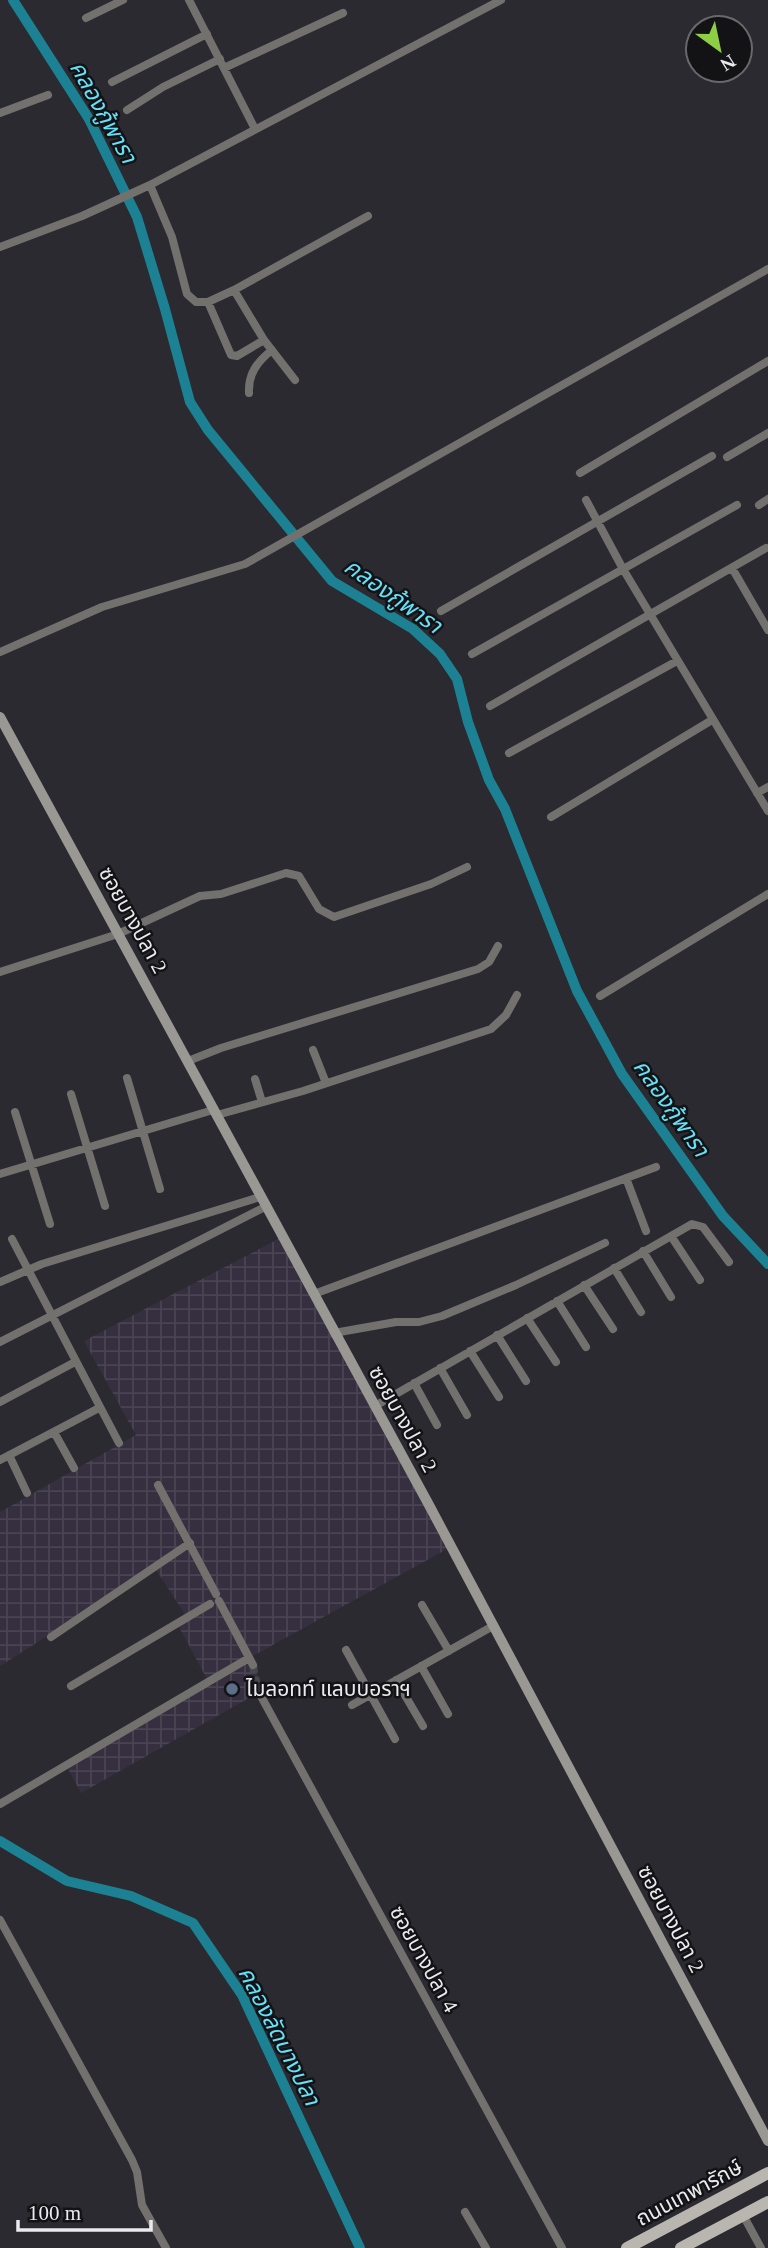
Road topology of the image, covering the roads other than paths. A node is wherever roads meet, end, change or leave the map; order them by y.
1 (123, 0) edge
2 (189, 0) edge
3 (502, 0) edge
4 (343, 13) dead end
5 (86, 18) dead end
6 (207, 34) junction
7 (219, 59) junction
8 (224, 68) junction
9 (112, 82) dead end
10 (48, 94) dead end
11 (127, 110) dead end
12 (0, 113) edge
13 (255, 130) junction
14 (150, 185) junction
15 (368, 216) dead end
16 (0, 247) edge
17 (768, 269) edge
18 (234, 290) junction
19 (208, 302) junction
20 (264, 340) junction
21 (272, 350) junction
22 (768, 361) edge
23 (295, 380) dead end
24 (249, 393) dead end
25 (768, 433) edge
26 (712, 456) dead end
27 (727, 457) dead end
28 (580, 473) dead end
29 (768, 499) edge
30 (586, 500) dead end
31 (737, 505) dead end
32 (759, 505) dead end
33 (597, 521) junction
34 (766, 548) edge
35 (732, 568) junction
36 (623, 569) junction
37 (441, 611) dead end
38 (651, 614) junction
39 (768, 630) edge
40 (0, 652) edge
41 (472, 654) dead end
42 (677, 661) junction
43 (490, 706) dead end
44 (0, 717) edge
45 (712, 720) junction
46 (509, 753) dead end
47 (768, 787) edge
48 (757, 793) junction
49 (768, 811) edge
50 (551, 817) dead end
51 (467, 867) dead end
52 (768, 894) edge
53 (118, 934) junction
54 (498, 946) dead end
55 (0, 972) edge
56 (517, 995) dead end
57 (600, 996) dead end
58 (313, 1050) dead end
59 (188, 1061) junction
60 (127, 1078) dead end
61 (255, 1079) dead end
62 (326, 1083) junction
63 (71, 1094) dead end
64 (262, 1102) junction
65 (15, 1112) dead end
66 (215, 1112) junction
67 (142, 1131) junction
68 (87, 1148) junction
69 (30, 1165) junction
70 (656, 1167) dead end
71 (0, 1174) edge
72 (626, 1178) junction
73 (160, 1189) dead end
74 (263, 1202) junction
75 (105, 1206) dead end
76 (230, 1206) junction
77 (238, 1220) junction
78 (50, 1224) dead end
79 (646, 1231) dead end
80 (671, 1236) junction
81 (12, 1239) dead end
82 (605, 1242) dead end
83 (643, 1251) junction
84 (729, 1262) dead end
85 (614, 1268) junction
86 (29, 1269) junction
87 (700, 1280) dead end
88 (0, 1282) edge
89 (584, 1285) junction
90 (314, 1294) junction
91 (670, 1297) dead end
92 (557, 1301) junction
93 (641, 1312) dead end
94 (50, 1315) junction
95 (527, 1318) junction
96 (613, 1329) dead end
97 (334, 1334) junction
98 (497, 1335) junction
99 (0, 1342) edge
100 (586, 1347) dead end
101 (470, 1350) junction
102 (75, 1362) junction
103 (555, 1362) dead end
104 (440, 1368) junction
105 (526, 1381) dead end
106 (414, 1383) junction
107 (499, 1397) dead end
108 (0, 1402) edge
109 (374, 1406) junction
110 (99, 1408) junction
111 (467, 1415) dead end
112 (437, 1425) dead end
113 (54, 1432) junction
114 (119, 1443) dead end
115 (9, 1455) junction
116 (0, 1460) edge
117 (74, 1468) dead end
118 (158, 1485) dead end
119 (27, 1493) dead end
120 (190, 1543) junction
121 (210, 1604) dead end
122 (422, 1605) dead end
123 (493, 1626) junction
124 (51, 1637) dead end
125 (345, 1650) dead end
126 (449, 1651) junction
127 (421, 1666) junction
128 (397, 1680) junction
129 (71, 1686) dead end
130 (256, 1686) tunnel mouth
131 (371, 1694) junction
132 (352, 1705) dead end
133 (448, 1714) dead end
134 (423, 1726) dead end
135 (395, 1739) dead end
136 (0, 1804) edge
137 (0, 1920) edge
138 (768, 2141) edge
139 (768, 2172) edge
140 (768, 2202) edge
141 (465, 2212) dead end
142 (743, 2215) junction
143 (166, 2248) edge
144 (486, 2248) edge
145 (562, 2248) edge
146 (627, 2248) edge
147 (681, 2248) edge
148 (761, 2248) edge

1 - 5 street
2 - 6 street
3 - 13 street
4 - 8 street
6 - 7 street
6 - 9 street
7 - 8 street
7 - 11 street
8 - 13 street
10 - 12 street
13 - 14 street
14 - 16 street
14 - 19 street
15 - 18 street
17 - 40 street
18 - 19 street
18 - 20 street
19 - 20 street
20 - 21 street
21 - 23 street
21 - 24 street
22 - 28 street
25 - 27 street
26 - 33 street
29 - 32 street
30 - 33 street
31 - 36 street
33 - 36 street
33 - 37 street
34 - 35 street
35 - 38 street
35 - 39 street
36 - 38 street
36 - 41 street
38 - 42 street
38 - 43 street
42 - 45 street
42 - 46 street
44 - 53 street, ซอยบางปลา 2
45 - 48 street
45 - 50 street
47 - 48 street
48 - 49 street
51 - 53 street
52 - 57 street
53 - 55 street
53 - 59 street, ซอยบางปลา 2
54 - 59 street
56 - 62 street
58 - 62 street
59 - 66 street, ซอยบางปลา 2
60 - 67 street
61 - 64 street
62 - 64 street
63 - 68 street
64 - 66 street
65 - 69 street
66 - 67 street
66 - 74 street, ซอยบางปลา 2
67 - 68 street
67 - 73 street
68 - 69 street
68 - 75 street
69 - 71 street
69 - 78 street
70 - 72 street
72 - 79 street
72 - 90 street
74 - 76 street
74 - 77 street
74 - 90 street, ซอยบางปลา 2
76 - 77 street
76 - 86 street
77 - 94 street
80 - 83 street
80 - 84 street
80 - 87 street
81 - 86 street
82 - 97 street
83 - 85 street
83 - 91 street
85 - 89 street
85 - 93 street
86 - 88 street
86 - 94 street
89 - 92 street
89 - 96 street
90 - 97 street, ซอยบางปลา 2
92 - 95 street
92 - 100 street
94 - 99 street
94 - 102 street
95 - 98 street
95 - 103 street
97 - 109 street, ซอยบางปลา 2
98 - 101 street
98 - 105 street
101 - 104 street
101 - 107 street
102 - 108 street
102 - 110 street
104 - 106 street
104 - 111 street
106 - 109 street
106 - 112 street
109 - 123 street, ซอยบางปลา 2
110 - 113 street
110 - 114 street
113 - 115 street
113 - 117 street
115 - 116 street
115 - 119 street
118 - 120 street
120 - 124 street
120 - 136 street
121 - 129 street
122 - 126 street
123 - 126 street
123 - 138 street, ซอยบางปลา 2
125 - 131 street
126 - 127 street
127 - 128 street
127 - 133 street
128 - 131 street
128 - 134 street
130 - 145 street, ซอยบางปลา 4
131 - 132 street
131 - 135 street
137 - 143 street
139 - 146 main road, ถนนเทพารักษ์
140 - 142 main road
141 - 144 street
142 - 147 main road
142 - 148 street

